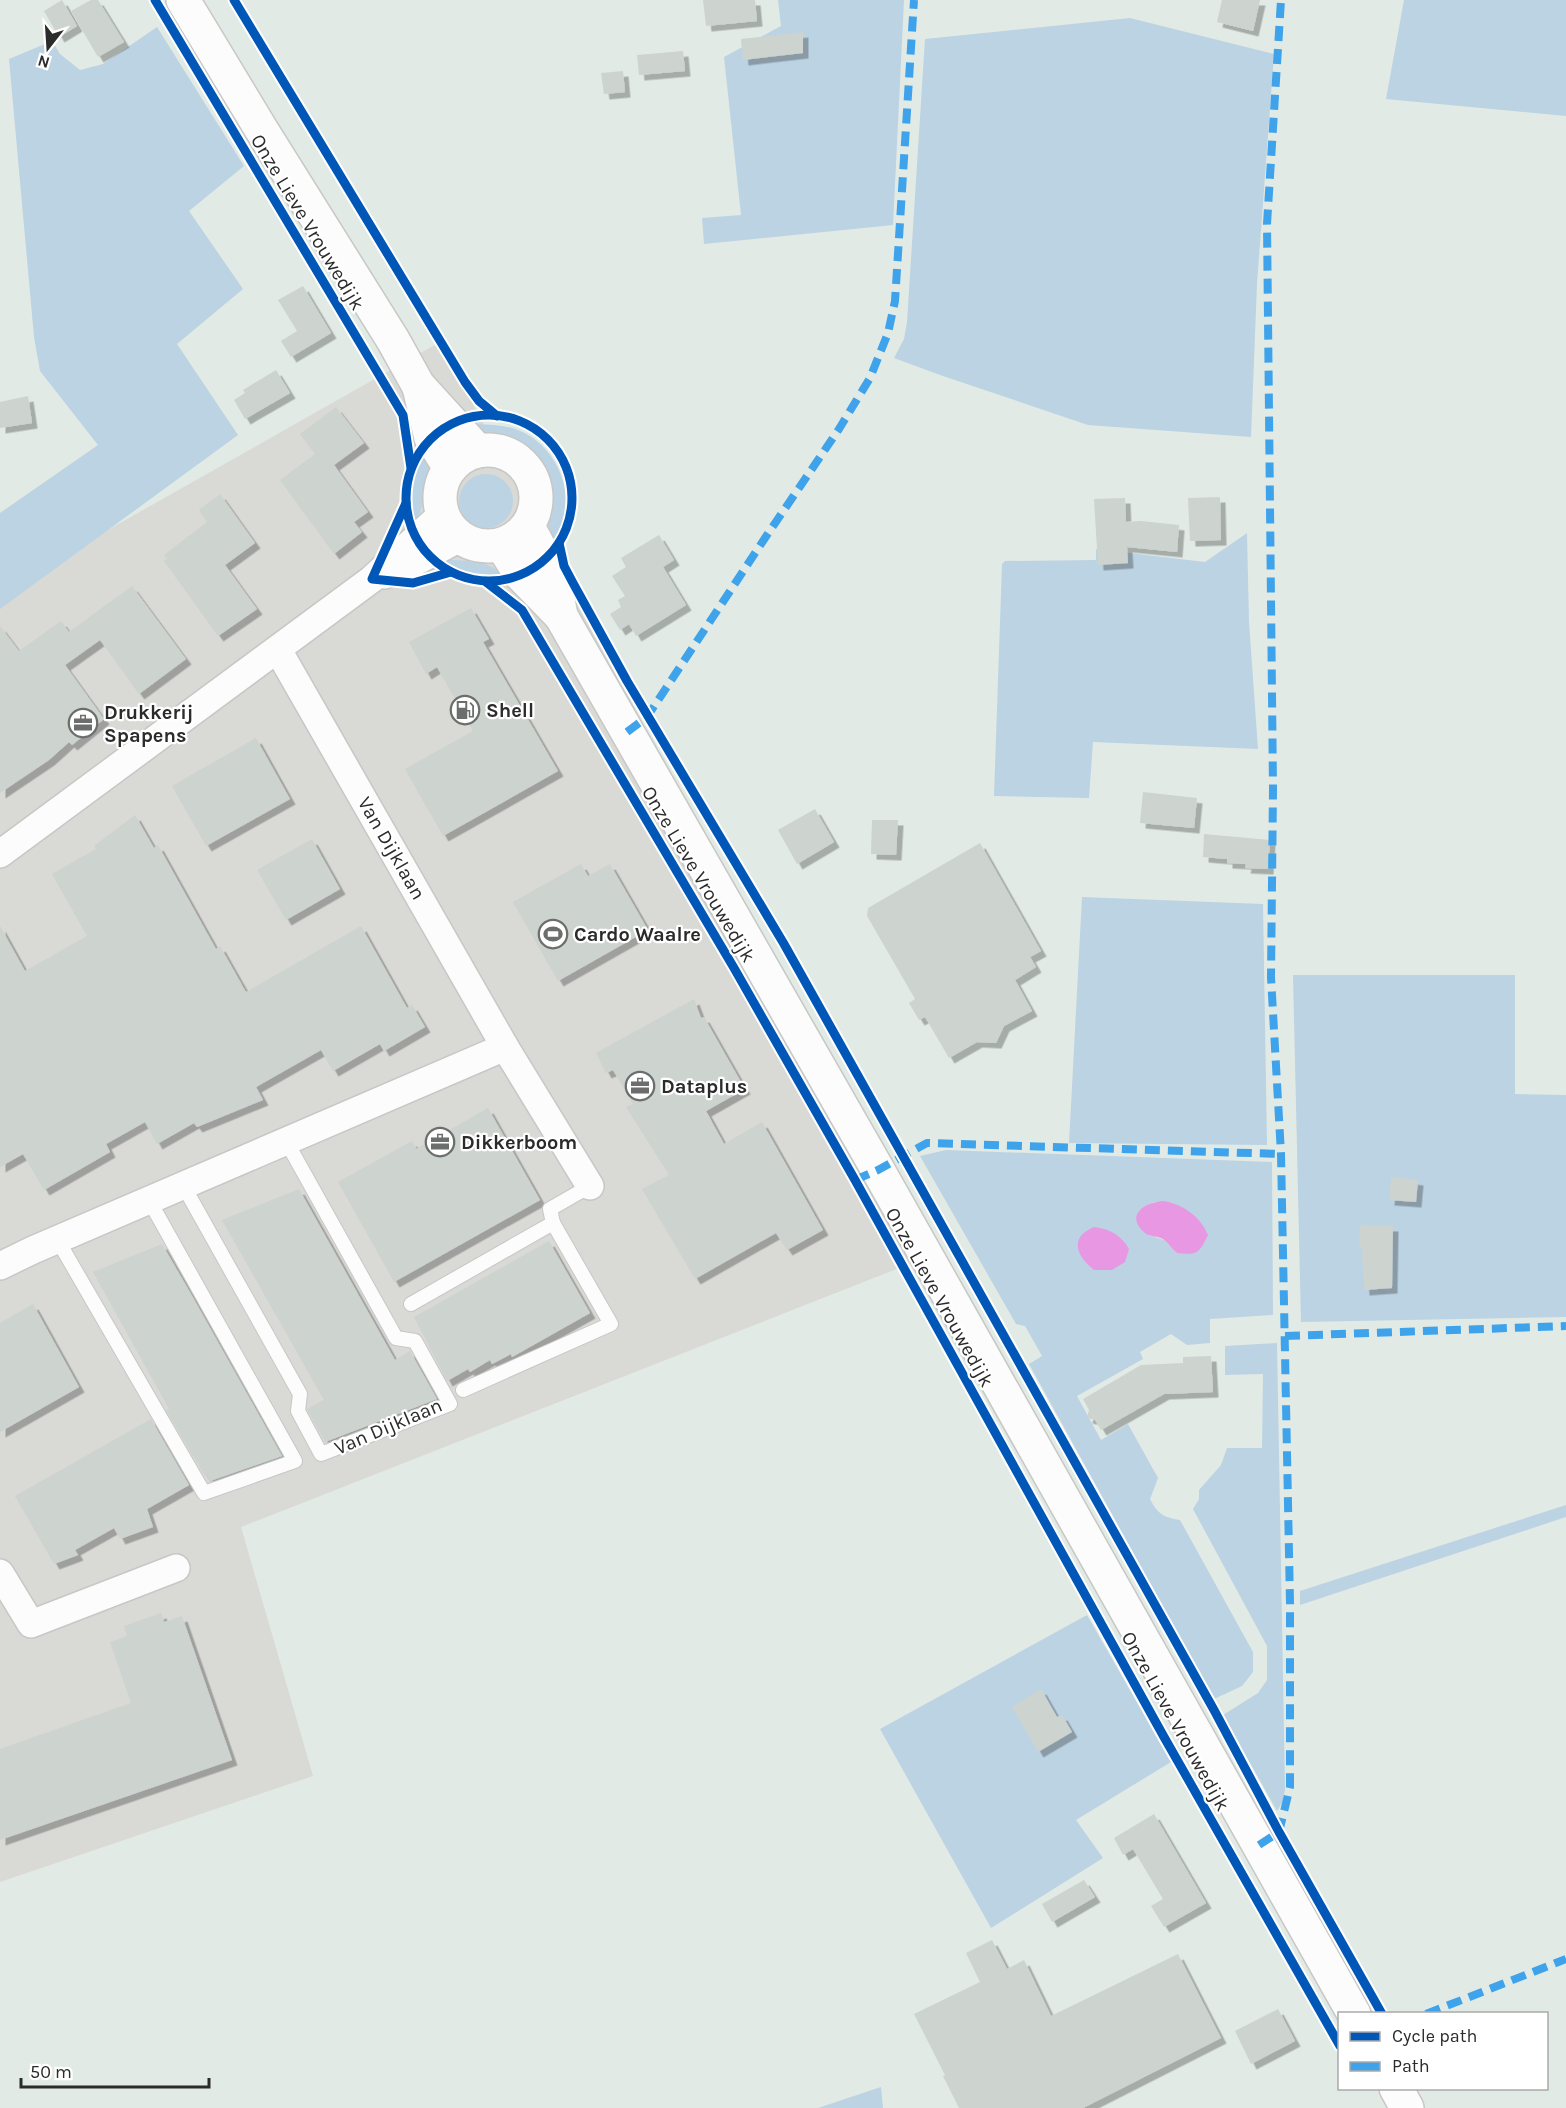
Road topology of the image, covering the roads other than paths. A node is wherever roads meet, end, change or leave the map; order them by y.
1 (183, 0) edge
2 (418, 385) junction
3 (478, 451) junction
4 (450, 468) junction
5 (451, 526) junction
6 (515, 536) junction
7 (278, 650) junction
8 (0, 854) edge
9 (505, 1047) junction
10 (286, 1141) junction
11 (183, 1185) junction
12 (590, 1186) joint
13 (150, 1200) junction
14 (553, 1223) junction
15 (57, 1239) junction
16 (0, 1266) edge
17 (411, 1304) dead end
18 (463, 1390) dead end
19 (176, 1568) dead end
20 (0, 1573) edge
21 (1353, 2012) edge
22 (1397, 2090) edge
23 (1407, 2108) edge

1 - 2 main road, Onze Lieve Vrouwedijk
2 - 3 main road, Onze Lieve Vrouwedijk
2 - 4 main road, Onze Lieve Vrouwedijk
3 - 4 main road
3 - 6 main road
4 - 5 main road
5 - 6 main road
5 - 7 street
6 - 21 main road, Onze Lieve Vrouwedijk
7 - 8 street
7 - 9 street, Van Dijklaan
9 - 10 street
9 - 12 street, Van Dijklaan
10 - 11 street
10 - 11 lane, Van Dijklaan
11 - 13 street
12 - 14 lane, Van Dijklaan
13 - 15 street
13 - 15 lane
14 - 17 lane
14 - 18 lane, Van Dijklaan
15 - 16 street
19 - 20 street
22 - 23 main road

